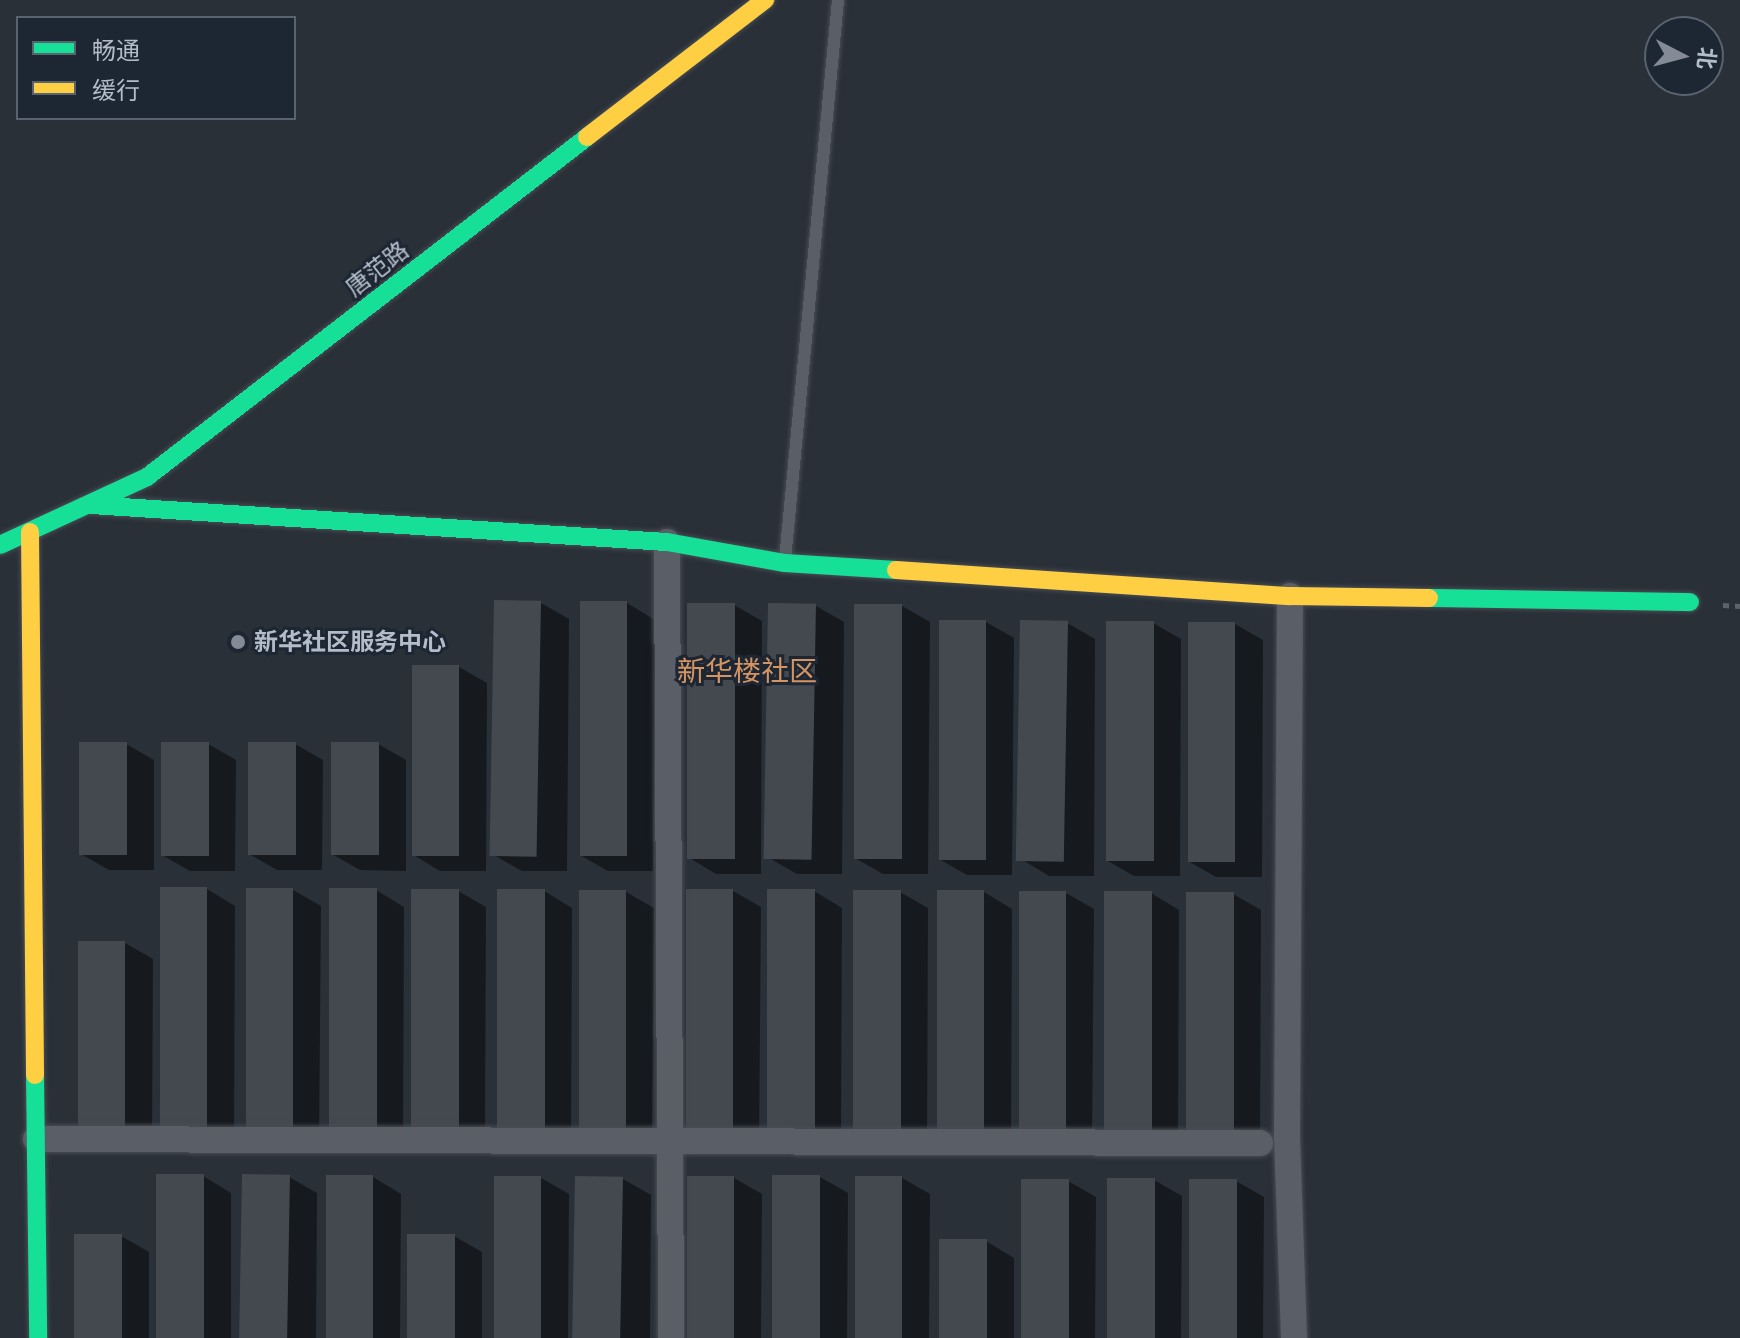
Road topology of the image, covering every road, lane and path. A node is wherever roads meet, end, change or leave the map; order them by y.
1 (765, 0) edge
2 (838, 0) edge
3 (91, 505) junction
4 (30, 532) junction
5 (667, 542) junction
6 (0, 545) edge
7 (785, 563) junction
8 (1290, 596) junction
9 (1690, 602) dead end
10 (36, 1139) junction
11 (671, 1141) junction
12 (1260, 1143) dead end
13 (38, 1338) edge
14 (671, 1338) edge
15 (1294, 1338) edge

1 - 3 street, 唐范路
2 - 7 lane
3 - 4 street, 唐范路
3 - 5 street
4 - 6 street, 唐范路
4 - 10 street
5 - 7 street
5 - 11 street
7 - 8 street
8 - 9 street
8 - 15 street
10 - 11 street
10 - 13 street
11 - 12 street
11 - 14 street

